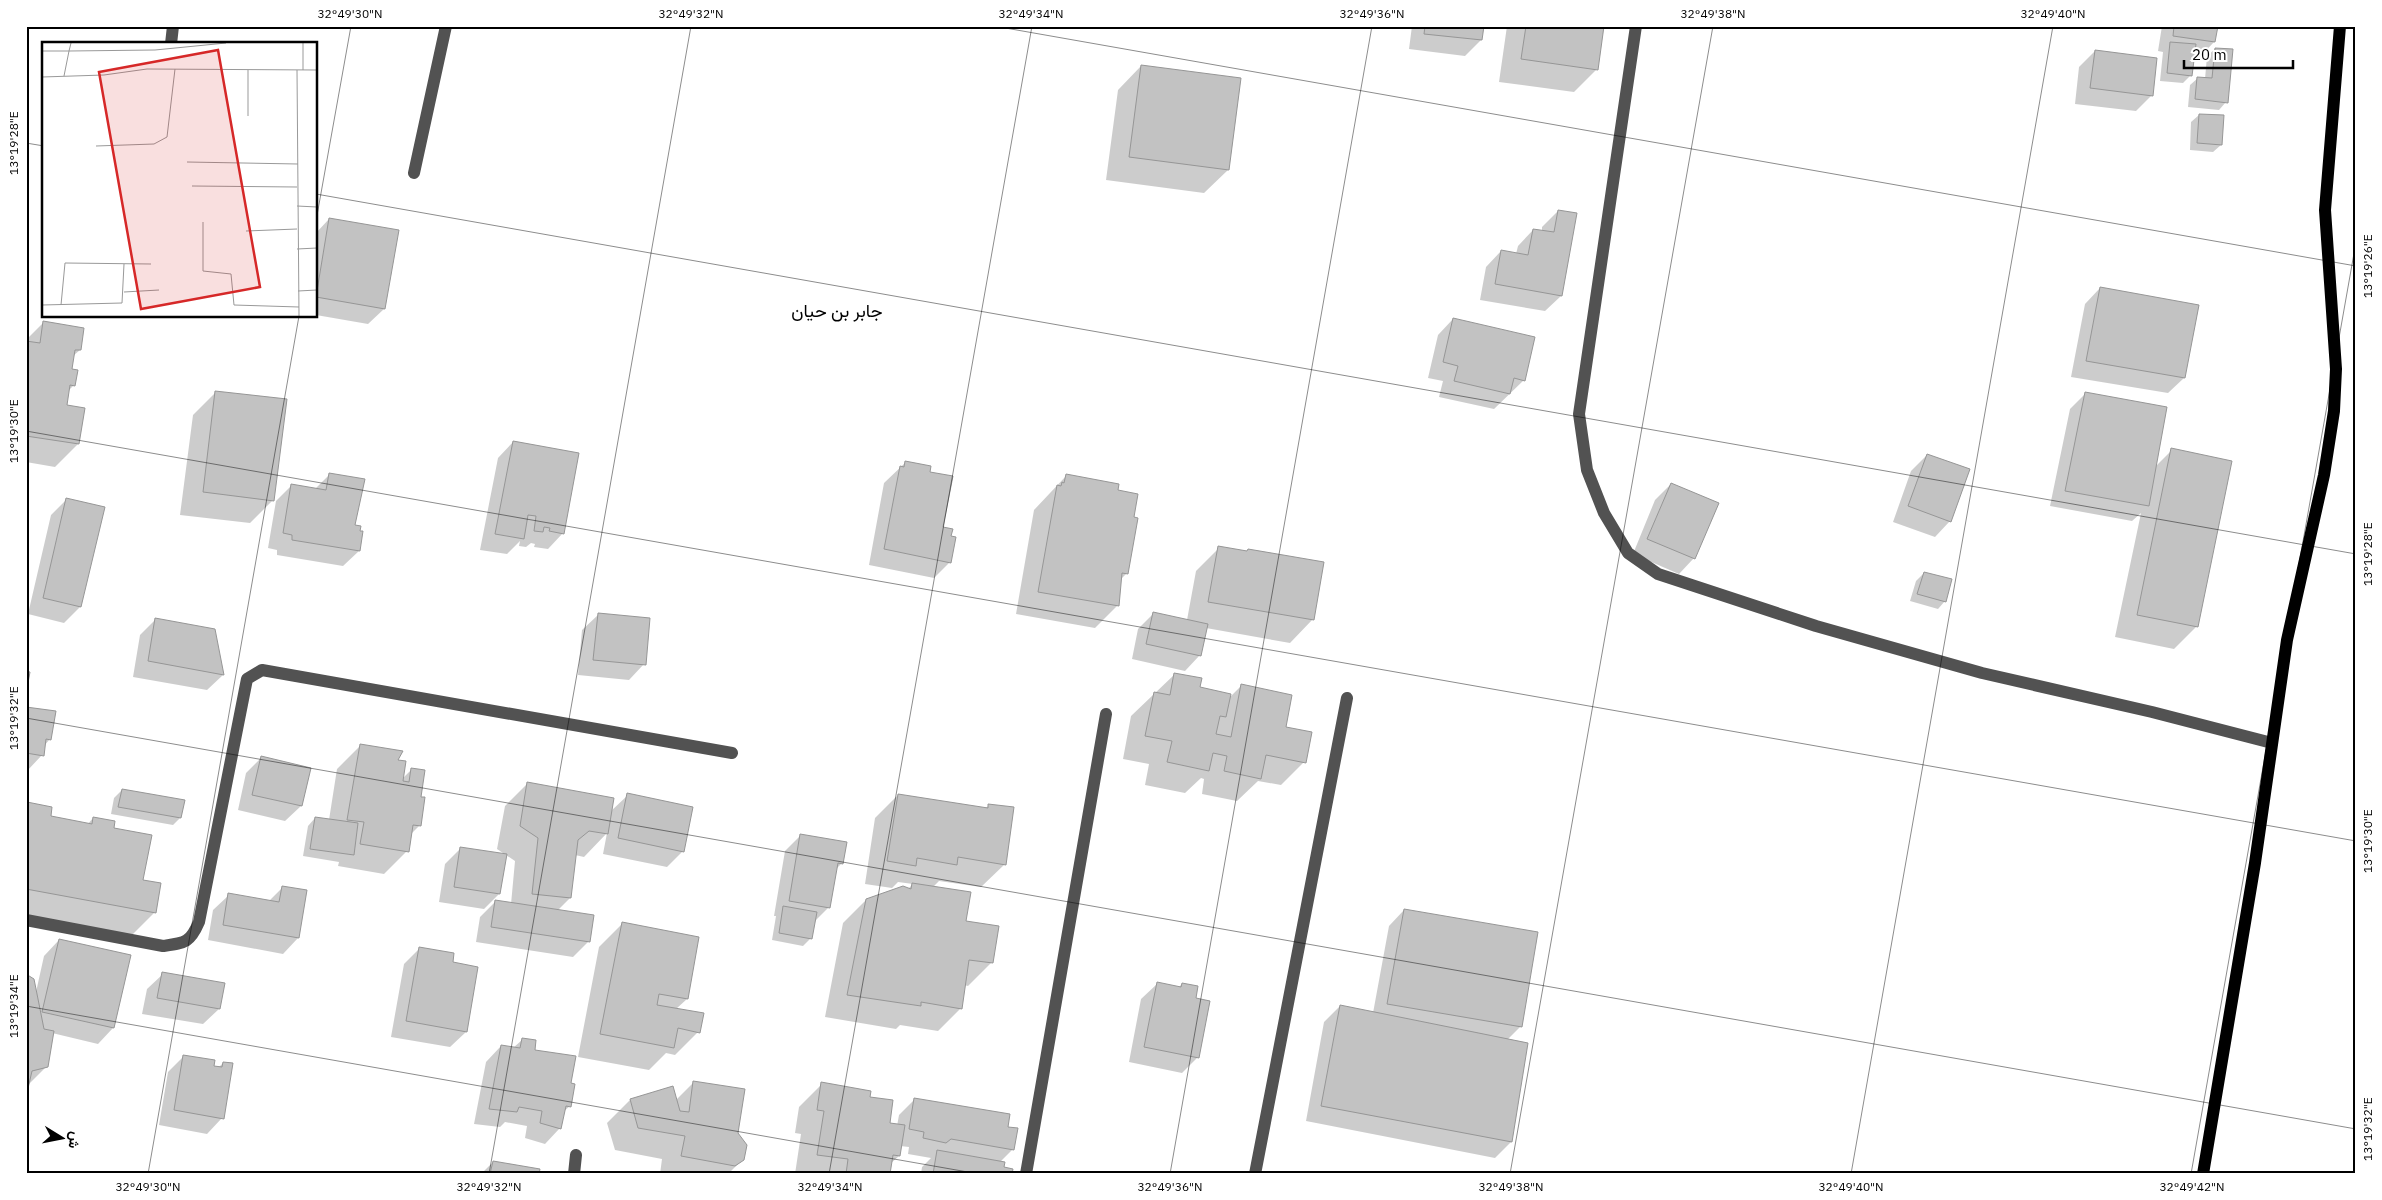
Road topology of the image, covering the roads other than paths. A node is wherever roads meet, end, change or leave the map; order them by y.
1 (173, 26) edge
2 (446, 26) edge
3 (1636, 26) edge
4 (2340, 26) edge
5 (171, 42) edge
6 (414, 173) dead end
7 (1347, 698) dead end
8 (1106, 714) dead end
9 (2272, 743) junction
10 (732, 754) dead end
11 (26, 920) edge
12 (576, 1155) dead end
13 (574, 1174) edge
14 (1026, 1174) edge
15 (1255, 1174) edge
16 (2203, 1174) edge

1 - 5 street
2 - 6 street
3 - 9 street
4 - 9 main road
7 - 15 street
8 - 14 street
9 - 16 main road
10 - 11 street
12 - 13 street

